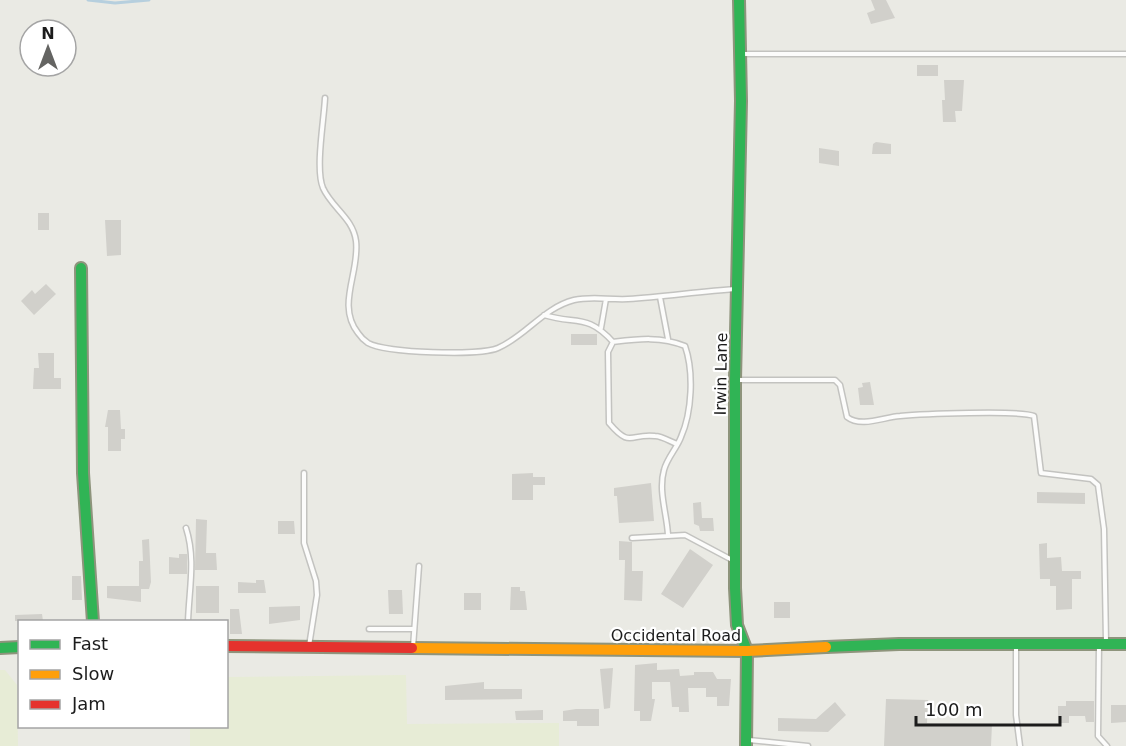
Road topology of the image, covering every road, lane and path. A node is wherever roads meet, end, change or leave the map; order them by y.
1 (739, 0) edge
2 (740, 54) junction
3 (1126, 54) edge
4 (326, 98) dead end
5 (81, 268) dead end
6 (737, 289) junction
7 (660, 297) junction
8 (606, 299) junction
9 (543, 315) junction
10 (601, 328) junction
11 (668, 339) junction
12 (613, 342) junction
13 (735, 380) junction
14 (677, 444) junction
15 (304, 473) dead end
16 (186, 528) dead end
17 (668, 535) junction
18 (632, 538) dead end
19 (735, 561) junction
20 (419, 566) dead end
21 (93, 620) edge
22 (188, 620) edge
23 (369, 629) dead end
24 (414, 629) junction
25 (1016, 644) junction
26 (1103, 644) junction
27 (1126, 644) edge
28 (228, 646) edge
29 (18, 647) edge
30 (309, 647) junction
31 (0, 648) edge
32 (413, 648) junction
33 (747, 651) junction
34 (746, 743) edge
35 (808, 746) edge
36 (1020, 746) edge
37 (1107, 746) edge

1 - 2 street, Irwin Lane
2 - 3 lane
2 - 6 street, Irwin Lane
4 - 9 lane
5 - 21 street
6 - 7 lane
6 - 13 street, Irwin Lane
7 - 8 lane
7 - 11 lane
8 - 9 lane
8 - 10 lane
9 - 10 lane
10 - 12 lane
11 - 12 lane
11 - 14 lane
12 - 14 lane
13 - 19 street, Irwin Lane
13 - 26 lane
14 - 17 lane
15 - 30 lane
16 - 22 lane
17 - 18 lane
17 - 19 lane
19 - 33 street, Irwin Lane
20 - 24 lane
23 - 24 lane
24 - 32 lane
25 - 26 street, Occidental Road
25 - 33 street, Occidental Road
25 - 36 lane
26 - 27 street, Occidental Road
26 - 37 lane
28 - 30 street, Occidental Road
29 - 31 street
30 - 32 street, Occidental Road
32 - 33 street, Occidental Road
33 - 34 street, Irwin Lane
34 - 35 lane

